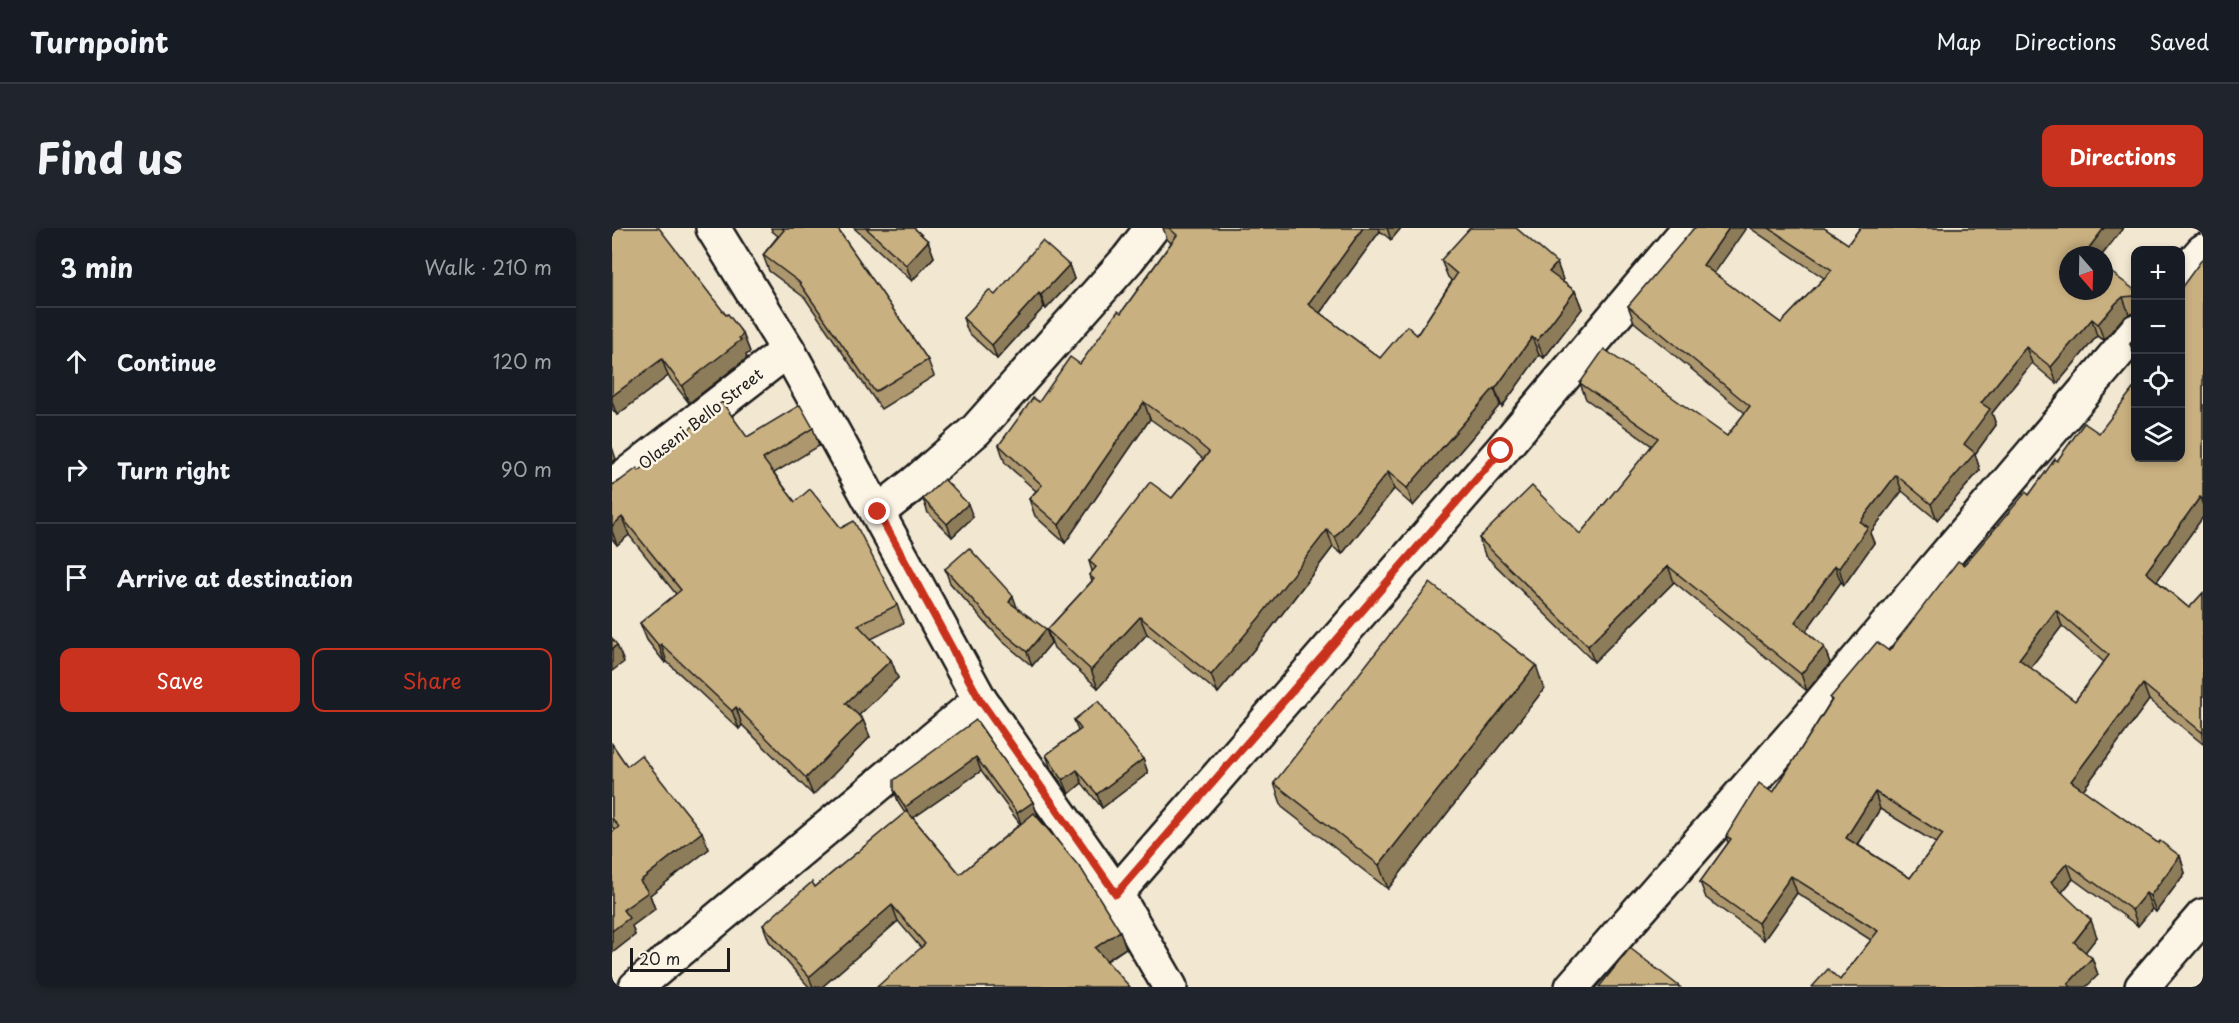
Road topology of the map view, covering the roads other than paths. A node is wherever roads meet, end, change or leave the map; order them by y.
1 (713, 228) edge
2 (1152, 228) edge
3 (1689, 228) edge
4 (2203, 251) edge
5 (2185, 272) edge
6 (2131, 337) edge
7 (788, 350) junction
8 (612, 486) edge
9 (878, 512) junction
10 (980, 700) junction
11 (1116, 894) junction
12 (2203, 916) edge
13 (636, 987) edge
14 (1170, 987) edge
15 (1572, 987) edge
16 (2142, 987) edge

1 - 7 street
2 - 9 street
3 - 11 street
4 - 5 street
6 - 15 street
7 - 8 street, Olaseni Bello Street
7 - 9 street
9 - 10 street
10 - 11 street
10 - 13 street
11 - 14 street
12 - 16 street

